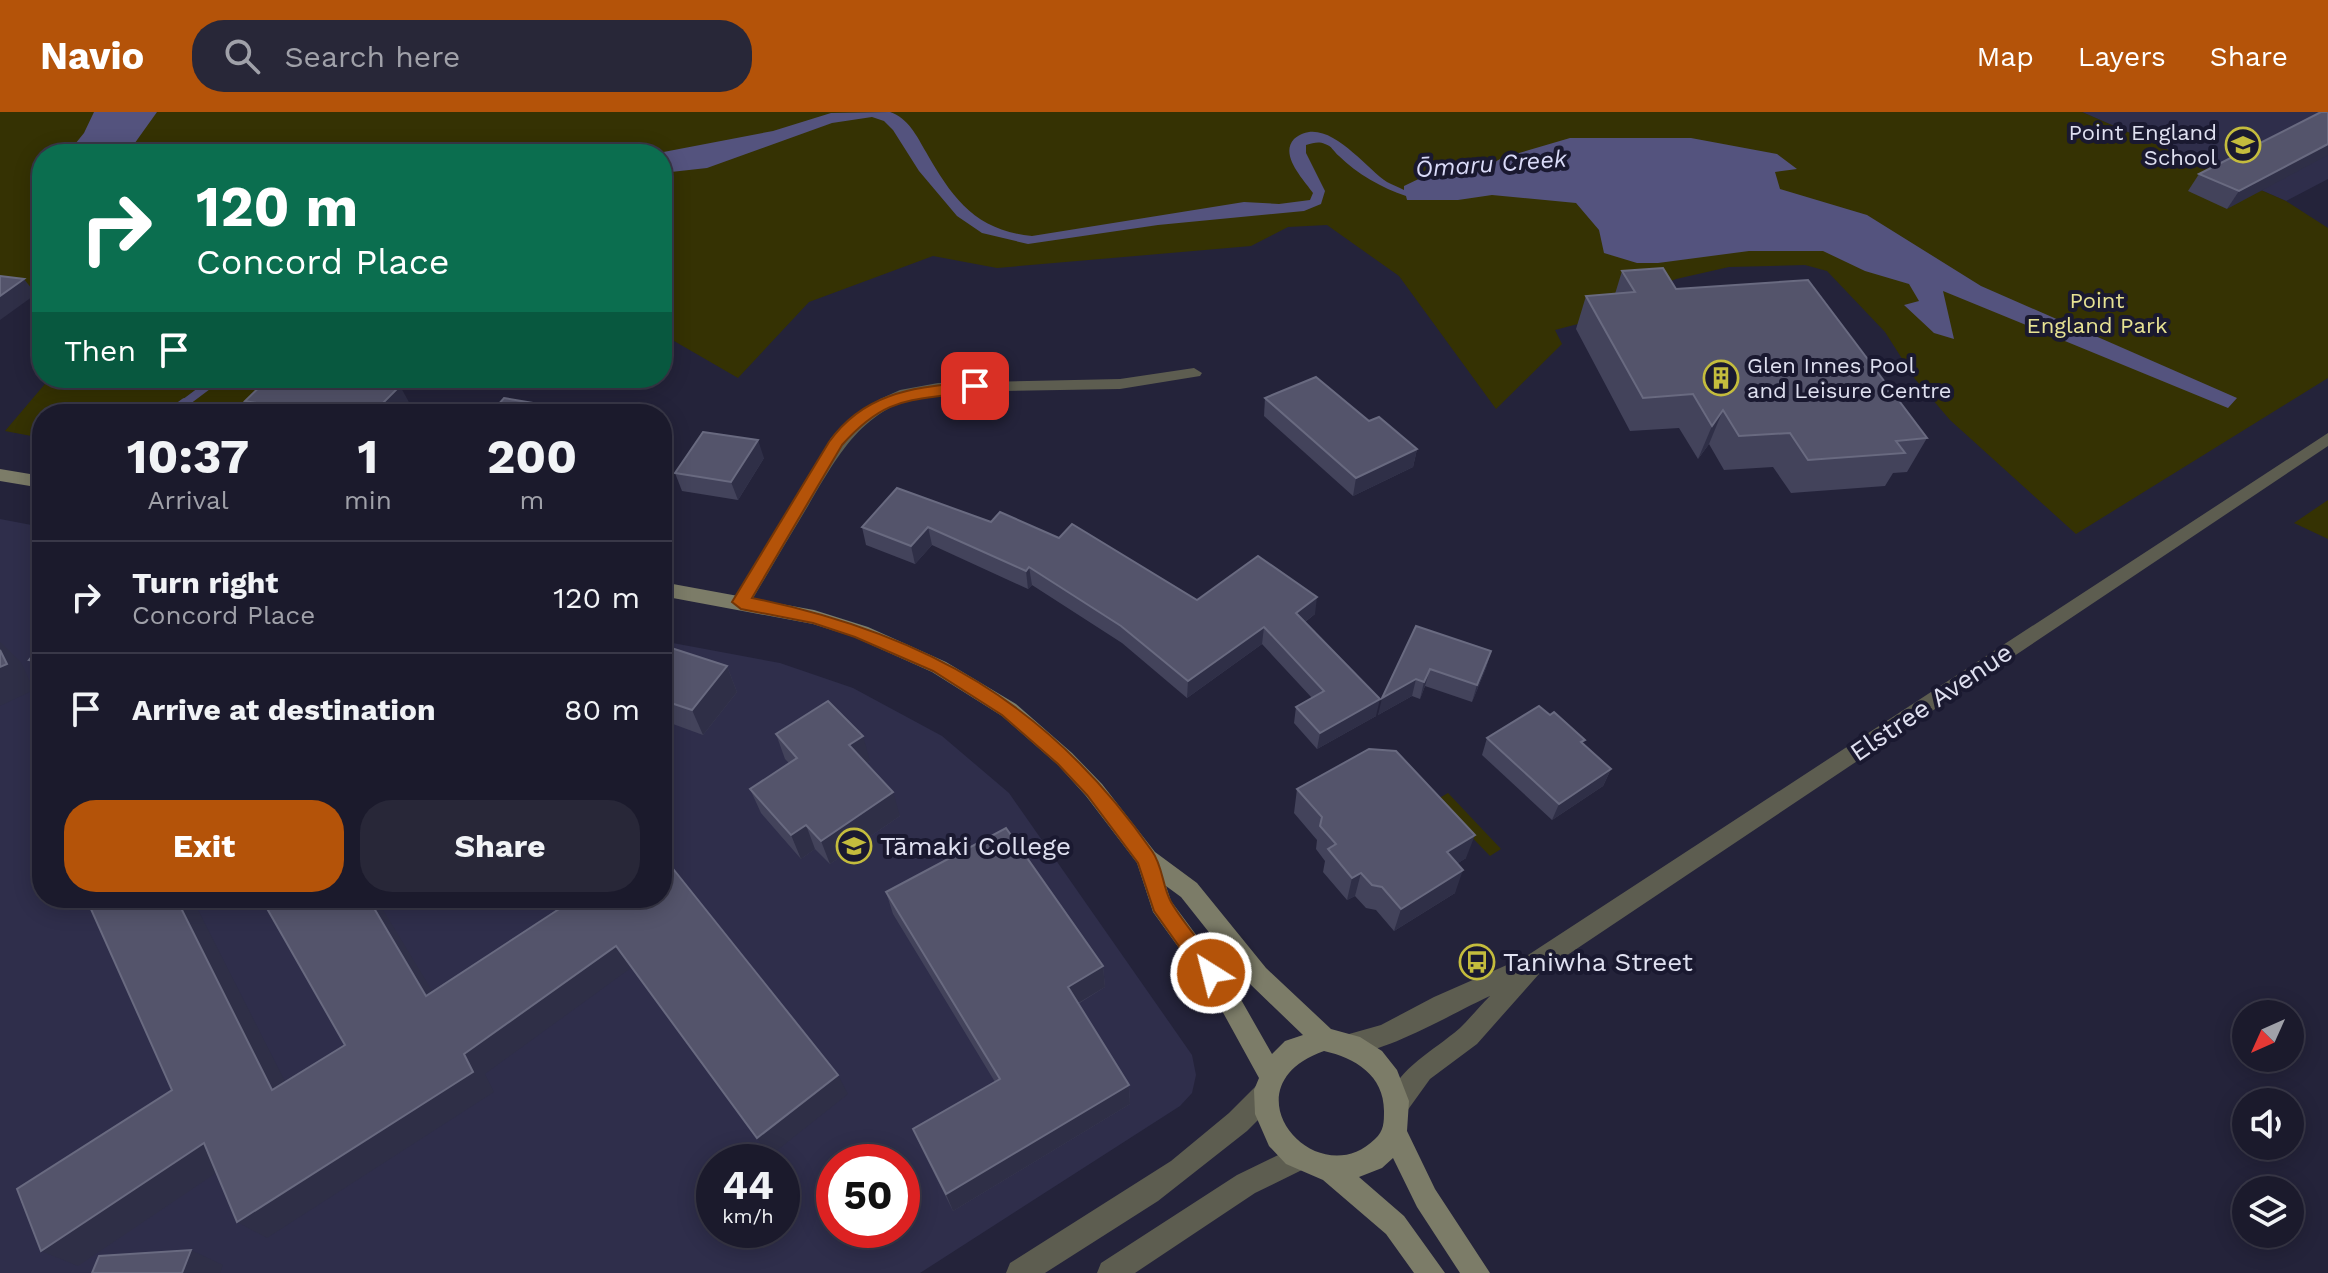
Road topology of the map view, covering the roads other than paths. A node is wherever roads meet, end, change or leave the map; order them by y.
1 (1194, 373) dead end
2 (2328, 438) edge
3 (0, 475) edge
4 (32, 480) edge
5 (672, 591) edge
6 (741, 602) junction
7 (1147, 859) junction
8 (1533, 965) junction
9 (1324, 1039) junction
10 (1351, 1044) junction
11 (1268, 1084) junction
12 (1398, 1102) junction
13 (1394, 1132) junction
14 (1299, 1158) junction
15 (1330, 1169) junction
16 (1020, 1273) edge
17 (1111, 1273) edge
18 (1431, 1273) edge
19 (1476, 1273) edge

1 - 6 street
2 - 8 street, Elstree Avenue
3 - 4 main road
5 - 6 main road
6 - 7 main road
7 - 9 main road
7 - 11 main road
8 - 10 street, Elstree Avenue
8 - 12 street, Elstree Avenue
9 - 10 main road
9 - 11 main road
10 - 12 main road
11 - 14 main road
11 - 16 street
12 - 13 main road
13 - 15 main road
13 - 19 main road
14 - 15 main road
14 - 17 street
15 - 18 main road

